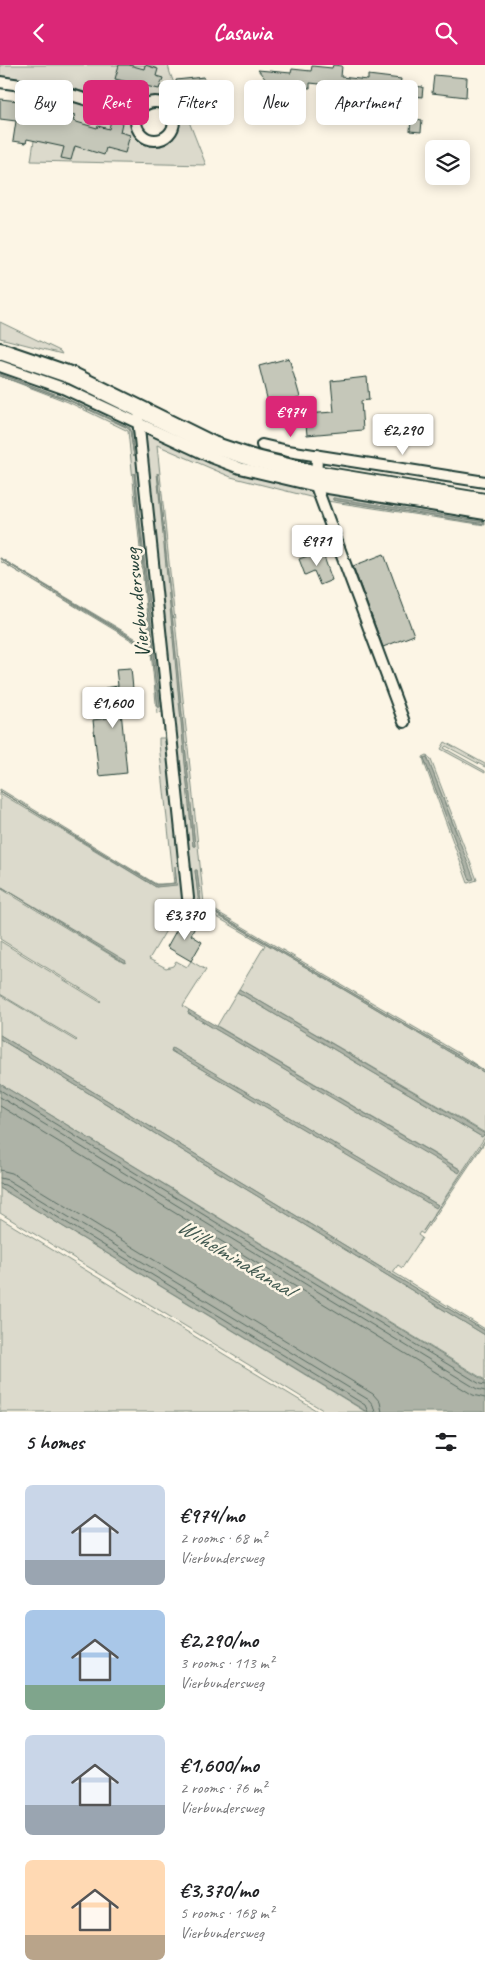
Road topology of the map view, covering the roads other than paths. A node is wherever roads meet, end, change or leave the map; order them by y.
1 (0, 82) edge
2 (83, 99) edge
3 (0, 351) edge
4 (0, 366) edge
5 (138, 416) junction
6 (262, 445) dead end
7 (317, 455) junction
8 (316, 480) junction
9 (485, 482) edge
10 (485, 502) edge
11 (485, 514) edge
12 (404, 722) dead end
13 (188, 898) dead end

1 - 2 street
3 - 5 main road
4 - 5 street
5 - 8 main road
5 - 13 street, Vierbundersweg
6 - 7 street
7 - 8 street
7 - 9 street
8 - 10 main road
8 - 11 street
8 - 12 street

